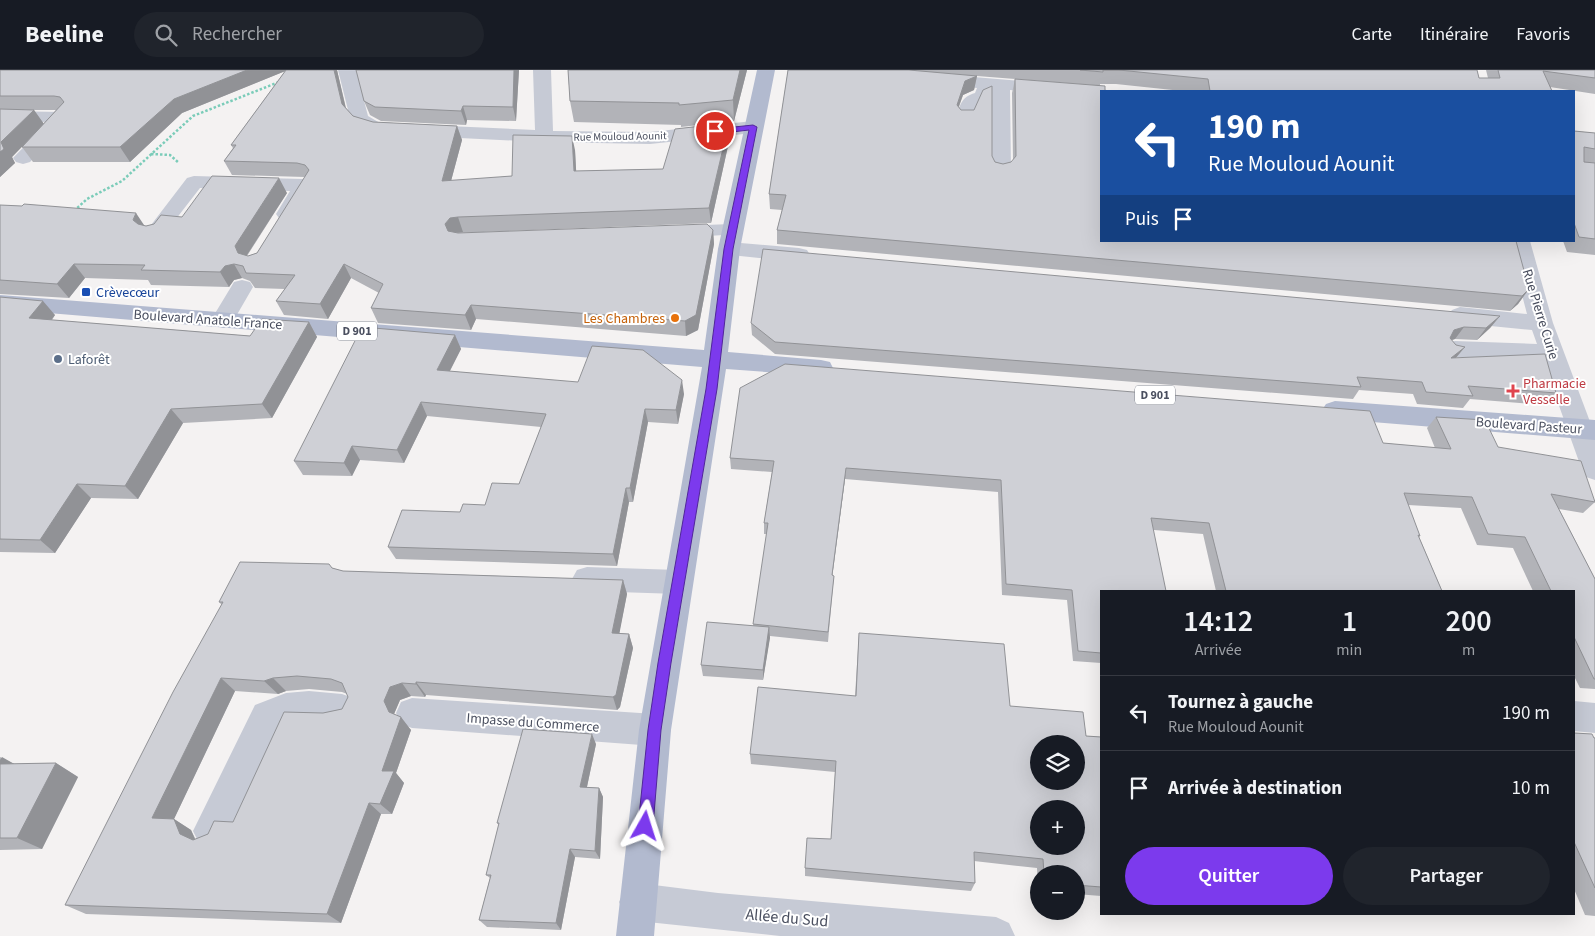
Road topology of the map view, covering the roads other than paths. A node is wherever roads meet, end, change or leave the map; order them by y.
1 (347, 70) edge
2 (542, 70) edge
3 (766, 70) edge
4 (920, 78) edge
5 (994, 84) junction
6 (1100, 93) edge
7 (0, 116) edge
8 (965, 118) edge
9 (753, 127) junction
10 (543, 136) junction
11 (24, 158) edge
12 (1000, 172) edge
13 (275, 231) edge
14 (662, 232) edge
15 (155, 233) edge
16 (730, 239) junction
17 (1520, 242) edge
18 (818, 257) edge
19 (242, 288) edge
20 (0, 302) edge
21 (1442, 314) edge
22 (223, 320) junction
23 (1541, 323) junction
24 (1455, 349) edge
25 (1553, 353) junction
26 (715, 361) junction
27 (844, 370) edge
28 (1314, 408) edge
29 (1587, 429) edge
30 (1595, 470) edge
31 (560, 578) edge
32 (678, 582) junction
33 (342, 709) edge
34 (412, 713) dead end
35 (1575, 716) edge
36 (1595, 718) edge
37 (654, 730) junction
38 (211, 831) edge
39 (637, 919) edge
40 (996, 936) edge

1 - 10 street, Rue Mouloud Aounit
2 - 10 street
3 - 9 main road
4 - 5 street
5 - 6 street
5 - 8 street
5 - 12 street
7 - 11 street
9 - 10 street, Rue Mouloud Aounit
9 - 16 main road
13 - 15 street
14 - 16 street
16 - 18 street
16 - 26 main road
17 - 23 street, Rue Pierre Curie
19 - 22 street
20 - 22 main road, Boulevard Anatole France / D 901
21 - 23 street
22 - 26 main road, Boulevard Anatole France / D 901
23 - 25 street, Rue Pierre Curie
24 - 25 street
25 - 29 street, Rue Pierre Curie
26 - 27 main road, D 901
26 - 32 main road
28 - 29 main road, Boulevard Pasteur
29 - 30 street, Rue Pierre Curie
31 - 32 street
32 - 37 main road
33 - 38 street
34 - 37 street, Impasse du Commerce
35 - 36 street
37 - 39 main road
39 - 40 street, Allée du Sud

